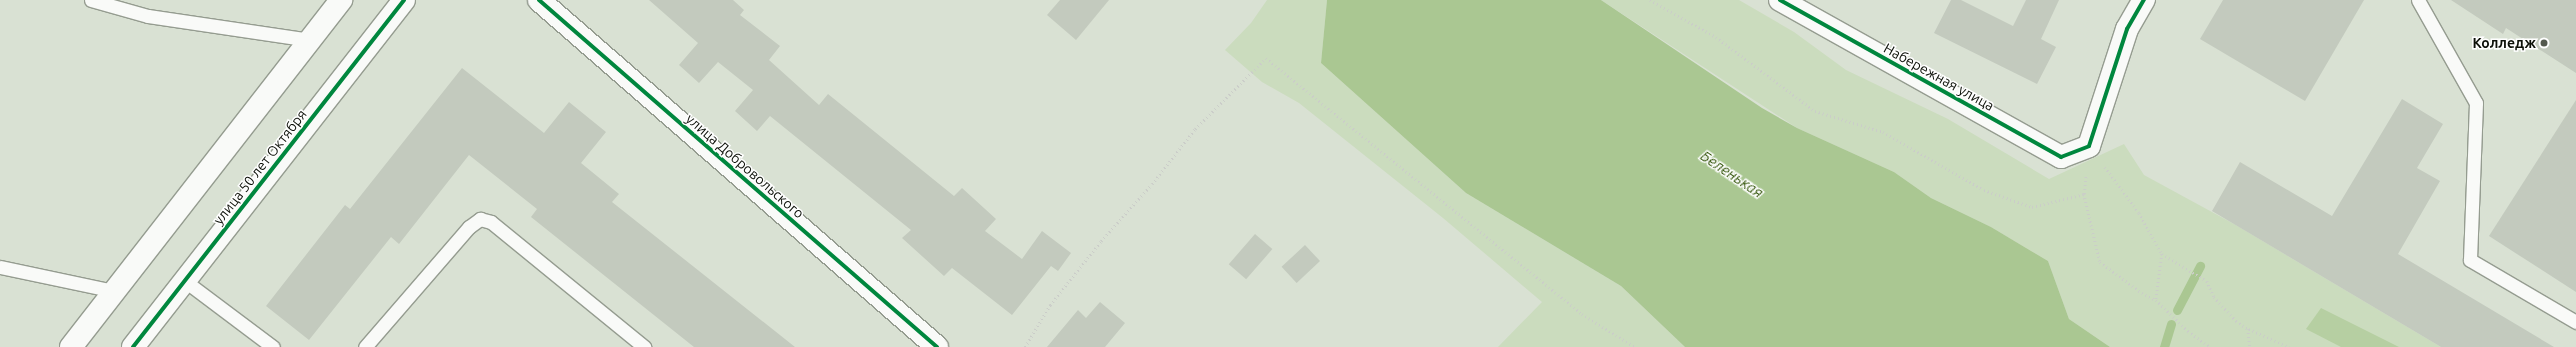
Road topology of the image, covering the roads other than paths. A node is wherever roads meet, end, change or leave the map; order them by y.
1 (91, 0) edge
2 (341, 0) edge
3 (404, 0) edge
4 (539, 0) edge
5 (1780, 0) edge
6 (2144, 0) edge
7 (2418, 0) edge
8 (310, 40) junction
9 (0, 266) edge
10 (185, 281) junction
11 (114, 291) junction
12 (2576, 322) edge
13 (71, 347) edge
14 (133, 347) edge
15 (273, 347) edge
16 (365, 347) edge
17 (644, 347) edge
18 (936, 347) edge

1 - 8 lane
2 - 8 street
3 - 10 street, улица 50 лет Октября
4 - 18 street, улица Добровольского
5 - 6 street, Набережная улица
7 - 12 lane
8 - 11 street
9 - 11 lane
10 - 14 street, улица 50 лет Октября
10 - 15 lane
11 - 13 street
16 - 17 lane

